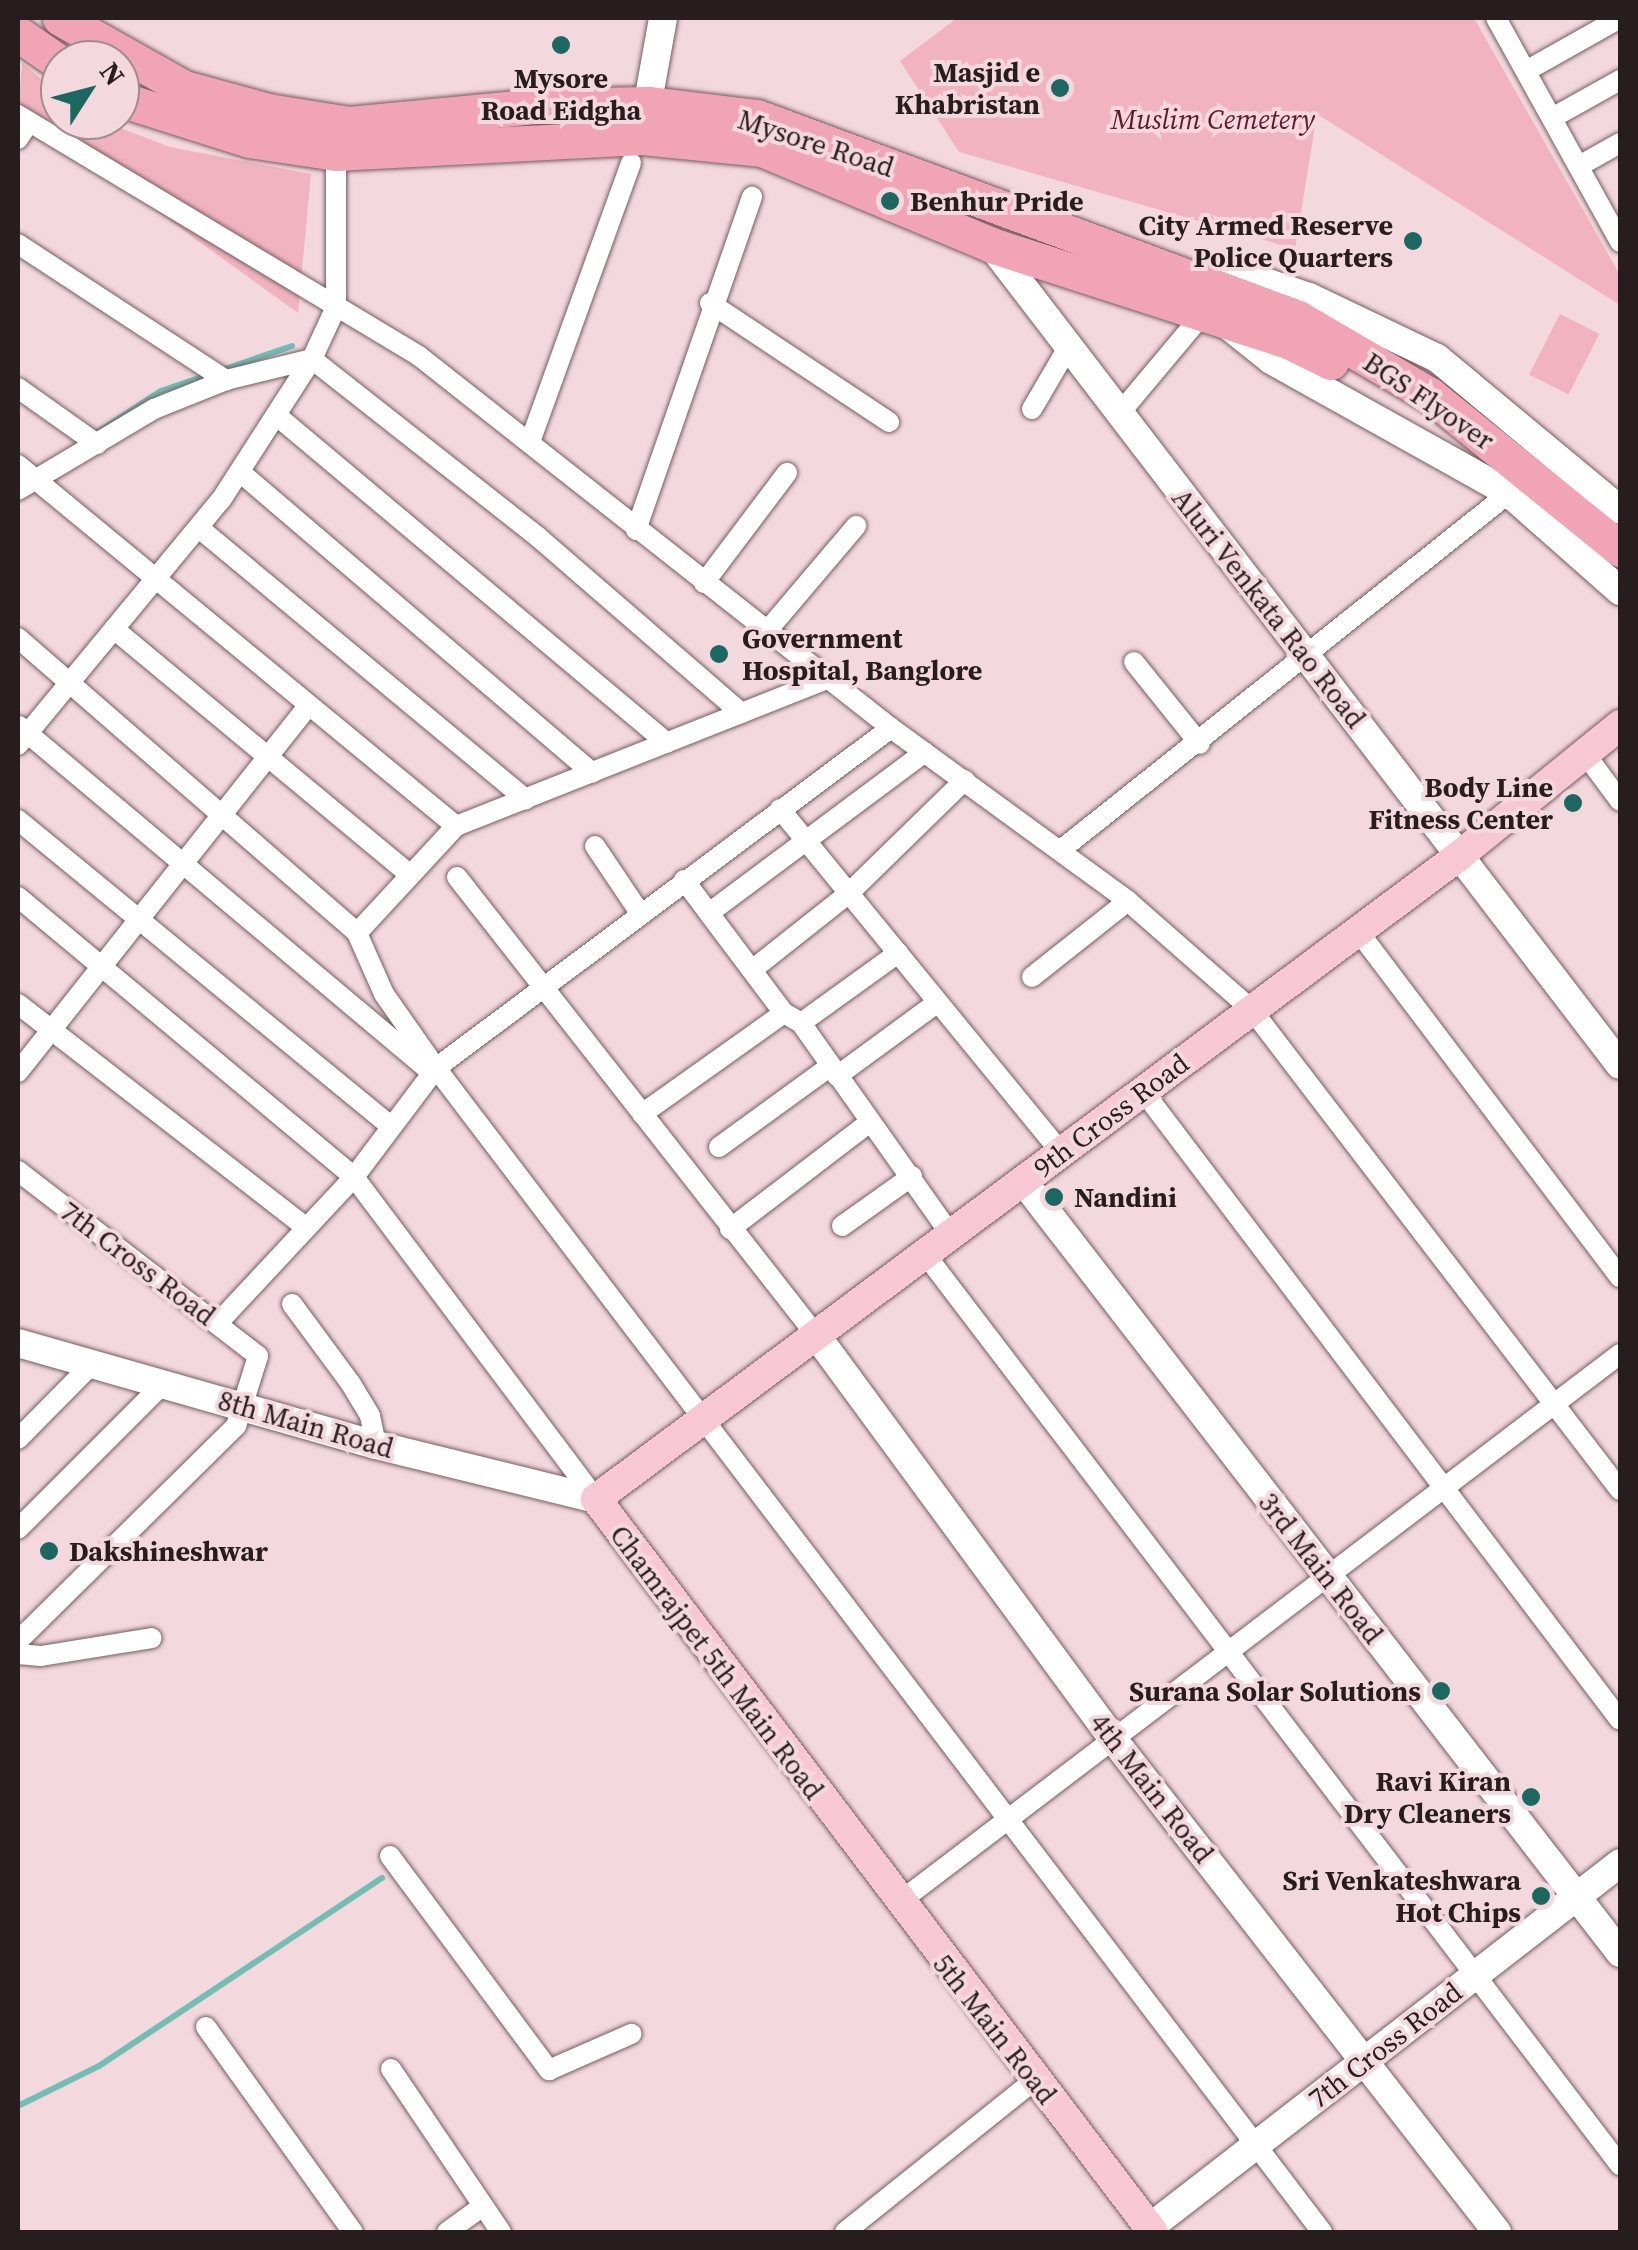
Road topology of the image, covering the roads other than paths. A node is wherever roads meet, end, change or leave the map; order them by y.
1 (60, 18) edge
2 (663, 18) edge
3 (1620, 18) edge
4 (1502, 19) edge
5 (1526, 71) junction
6 (1620, 80) edge
7 (140, 107) edge
8 (1552, 118) junction
9 (21, 125) edge
10 (640, 134) junction
11 (1620, 143) edge
12 (336, 153) junction
13 (1579, 166) junction
14 (752, 197) dead end
15 (1614, 216) edge
16 (1620, 242) edge
17 (18, 244) edge
18 (991, 245) junction
19 (710, 303) junction
20 (336, 307) junction
21 (1214, 307) junction
22 (1292, 329) junction
23 (1066, 349) junction
24 (312, 359) junction
25 (226, 380) junction
26 (18, 388) edge
27 (1032, 409) dead end
28 (1119, 414) junction
29 (276, 416) junction
30 (889, 422) dead end
31 (92, 441) junction
32 (530, 442) junction
33 (18, 465) edge
34 (240, 472) junction
35 (787, 472) dead end
36 (27, 485) edge
37 (1508, 492) junction
38 (1620, 510) edge
39 (856, 526) dead end
40 (198, 528) junction
41 (636, 530) junction
42 (1620, 550) edge
43 (1620, 568) edge
44 (156, 579) junction
45 (704, 583) junction
46 (1620, 591) edge
47 (114, 630) junction
48 (767, 632) junction
49 (18, 638) edge
50 (1307, 658) junction
51 (1134, 662) dead end
52 (828, 679) junction
53 (69, 682) junction
54 (309, 705) junction
55 (741, 713) junction
56 (1620, 725) edge
57 (891, 728) junction
58 (21, 734) edge
59 (667, 743) junction
60 (1200, 744) junction
61 (925, 752) junction
62 (1586, 755) junction
63 (268, 757) junction
64 (592, 773) junction
65 (964, 780) junction
66 (526, 799) junction
67 (1620, 801) edge
68 (780, 809) junction
69 (222, 815) junction
70 (18, 820) edge
71 (456, 826) junction
72 (806, 841) junction
73 (595, 846) dead end
74 (1062, 849) junction
75 (1458, 856) junction
76 (183, 864) junction
77 (408, 873) junction
78 (457, 878) dead end
79 (684, 880) junction
80 (848, 894) junction
81 (18, 897) edge
82 (1128, 901) junction
83 (640, 913) junction
84 (709, 913) junction
85 (139, 920) junction
86 (1358, 931) junction
87 (357, 933) junction
88 (898, 952) junction
89 (102, 966) junction
90 (752, 970) junction
91 (1032, 977) dead end
92 (545, 985) junction
93 (938, 1002) junction
94 (18, 1004) edge
95 (1252, 1010) junction
96 (793, 1018) junction
97 (49, 1032) junction
98 (1620, 1065) edge
99 (434, 1070) junction
100 (18, 1072) edge
101 (833, 1072) junction
102 (1143, 1091) junction
103 (642, 1114) junction
104 (870, 1122) junction
105 (388, 1124) junction
106 (718, 1147) dead end
107 (1061, 1152) junction
108 (18, 1171) edge
109 (912, 1176) junction
110 (354, 1177) junction
111 (1023, 1181) junction
112 (842, 1226) dead end
113 (306, 1228) junction
114 (730, 1229) junction
115 (951, 1235) junction
116 (925, 1254) junction
117 (1620, 1277) edge
118 (292, 1304) dead end
119 (217, 1324) junction
120 (816, 1335) junction
121 (18, 1343) edge
122 (1620, 1354) edge
123 (90, 1366) junction
124 (163, 1384) junction
125 (245, 1404) junction
126 (1554, 1404) junction
127 (700, 1422) junction
128 (18, 1438) edge
129 (376, 1445) junction
130 (1443, 1488) junction
131 (1620, 1490) edge
132 (596, 1499) junction
133 (18, 1528) edge
134 (1328, 1576) junction
135 (152, 1638) dead end
136 (18, 1640) edge
137 (1227, 1653) junction
138 (18, 1654) edge
139 (1620, 1720) edge
140 (1113, 1739) junction
141 (1006, 1821) junction
142 (838, 1826) joint
143 (390, 1856) dead end
144 (1620, 1863) edge
145 (1577, 1896) junction
146 (898, 1903) junction
147 (1620, 1953) edge
148 (1474, 1976) junction
149 (206, 2027) dead end
150 (631, 2034) dead end
151 (1364, 2061) junction
152 (391, 2069) dead end
153 (1035, 2080) junction
154 (1255, 2146) junction
155 (1620, 2165) edge
156 (484, 2206) junction
157 (855, 2229) edge
158 (1151, 2230) edge
159 (353, 2232) edge
160 (448, 2232) edge
161 (501, 2232) edge
162 (1322, 2232) edge
163 (1497, 2232) edge

1 - 10 highway, Mysore Road
2 - 10 street
3 - 5 street
4 - 5 street
5 - 8 street
6 - 8 street
7 - 12 highway, Mysore Road
8 - 13 street
9 - 20 street
10 - 12 highway, Mysore Road
10 - 18 highway, Mysore Road
10 - 21 highway, Mysore Road
10 - 32 street
11 - 13 street
12 - 20 street
13 - 15 street
14 - 19 street
15 - 16 street
17 - 25 street
18 - 21 highway, Mysore Road
18 - 23 street, Aluri Venkata Rao Road
19 - 30 street
19 - 41 street
20 - 24 street
20 - 32 street
21 - 22 highway, BGS Flyover
21 - 28 street
21 - 37 street
21 - 38 street
22 - 42 highway, BGS Flyover
22 - 43 highway, BGS Flyover
23 - 27 street
23 - 28 street, Aluri Venkata Rao Road
24 - 25 street
24 - 29 street
24 - 55 street
25 - 31 street
26 - 31 street
28 - 50 street, Aluri Venkata Rao Road
29 - 34 street
29 - 59 street
31 - 36 street
32 - 41 street
33 - 36 street
34 - 40 street
34 - 64 street
35 - 45 street
36 - 44 street
37 - 46 street
37 - 50 street
39 - 48 street
40 - 44 street
40 - 66 street
41 - 45 street
44 - 47 street
44 - 54 street
45 - 48 street
47 - 53 street
47 - 63 street
48 - 52 street
49 - 53 street
50 - 60 street
50 - 75 street, Aluri Venkata Rao Road
51 - 60 street
52 - 55 street
52 - 57 street
53 - 58 street
53 - 69 street
54 - 63 street
54 - 71 street
55 - 59 street
56 - 62 main road, 9th Cross Road
57 - 61 street
57 - 68 street
58 - 76 street
59 - 64 street
60 - 74 street
61 - 65 street
61 - 72 street
62 - 67 street
62 - 75 main road, 9th Cross Road
63 - 69 street
63 - 77 street
64 - 66 street
65 - 74 street
65 - 80 street
66 - 71 street
68 - 72 street
68 - 79 street
69 - 76 street
69 - 87 street
70 - 85 street
71 - 77 street
72 - 80 street
72 - 84 street
73 - 83 street
74 - 82 street
75 - 86 main road, 9th Cross Road
75 - 98 street, Aluri Venkata Rao Road
76 - 85 street
76 - 99 street
77 - 87 street
78 - 92 street
79 - 83 street
79 - 84 street
80 - 88 street
80 - 90 street
81 - 89 street
82 - 91 street
82 - 95 street
83 - 92 street
84 - 90 street
85 - 89 street
85 - 105 street
86 - 95 main road, 9th Cross Road
86 - 117 street
87 - 99 street
88 - 93 street
88 - 96 street
89 - 97 street
89 - 110 street
90 - 96 street
92 - 99 street
92 - 103 street
93 - 101 street
93 - 107 street
94 - 97 street
95 - 102 main road, 9th Cross Road
95 - 126 street
96 - 101 street
96 - 103 street
97 - 100 street
97 - 113 street
99 - 105 street
99 - 127 street
101 - 104 street
101 - 106 street
102 - 107 main road, 9th Cross Road
102 - 130 street
103 - 114 street
104 - 109 street
104 - 114 street
105 - 110 street
107 - 111 main road, 9th Cross Road
108 - 119 street, 7th Cross Road
109 - 112 street
109 - 115 street
110 - 113 street
110 - 132 street
111 - 115 main road, 9th Cross Road
111 - 134 street, 3rd Main Road
113 - 119 street
114 - 120 street
115 - 116 main road, 9th Cross Road
116 - 120 main road, 9th Cross Road
116 - 137 street
118 - 129 street
119 - 125 street, 7th Cross Road
120 - 127 main road, 9th Cross Road
120 - 140 street, 4th Main Road
121 - 123 street, 8th Main Road
122 - 126 street
123 - 124 street, 8th Main Road
123 - 128 street
124 - 125 street, 8th Main Road
124 - 133 street
125 - 129 street, 8th Main Road
125 - 136 street
126 - 130 street
126 - 131 street
127 - 132 main road, 9th Cross Road
127 - 141 street
129 - 132 street, 8th Main Road
130 - 134 street
130 - 139 street
132 - 142 main road, Chamrajpet 5th Main Road
134 - 137 street
134 - 145 street, 3rd Main Road
135 - 138 street
137 - 140 street
137 - 148 street
140 - 141 street
140 - 151 street, 4th Main Road
141 - 146 street
141 - 154 street
142 - 146 main road, 5th Main Road
143 - 150 street
144 - 145 street, 7th Cross Road
145 - 147 street, 3rd Main Road
145 - 148 street, 7th Cross Road
146 - 153 main road, 5th Main Road
148 - 151 street, 7th Cross Road
148 - 155 street
149 - 159 street
151 - 154 street, 7th Cross Road
151 - 163 street, 4th Main Road
152 - 156 street
153 - 157 street
153 - 158 main road, 5th Main Road
154 - 158 street, 7th Cross Road
154 - 162 street
156 - 160 street
156 - 161 street

